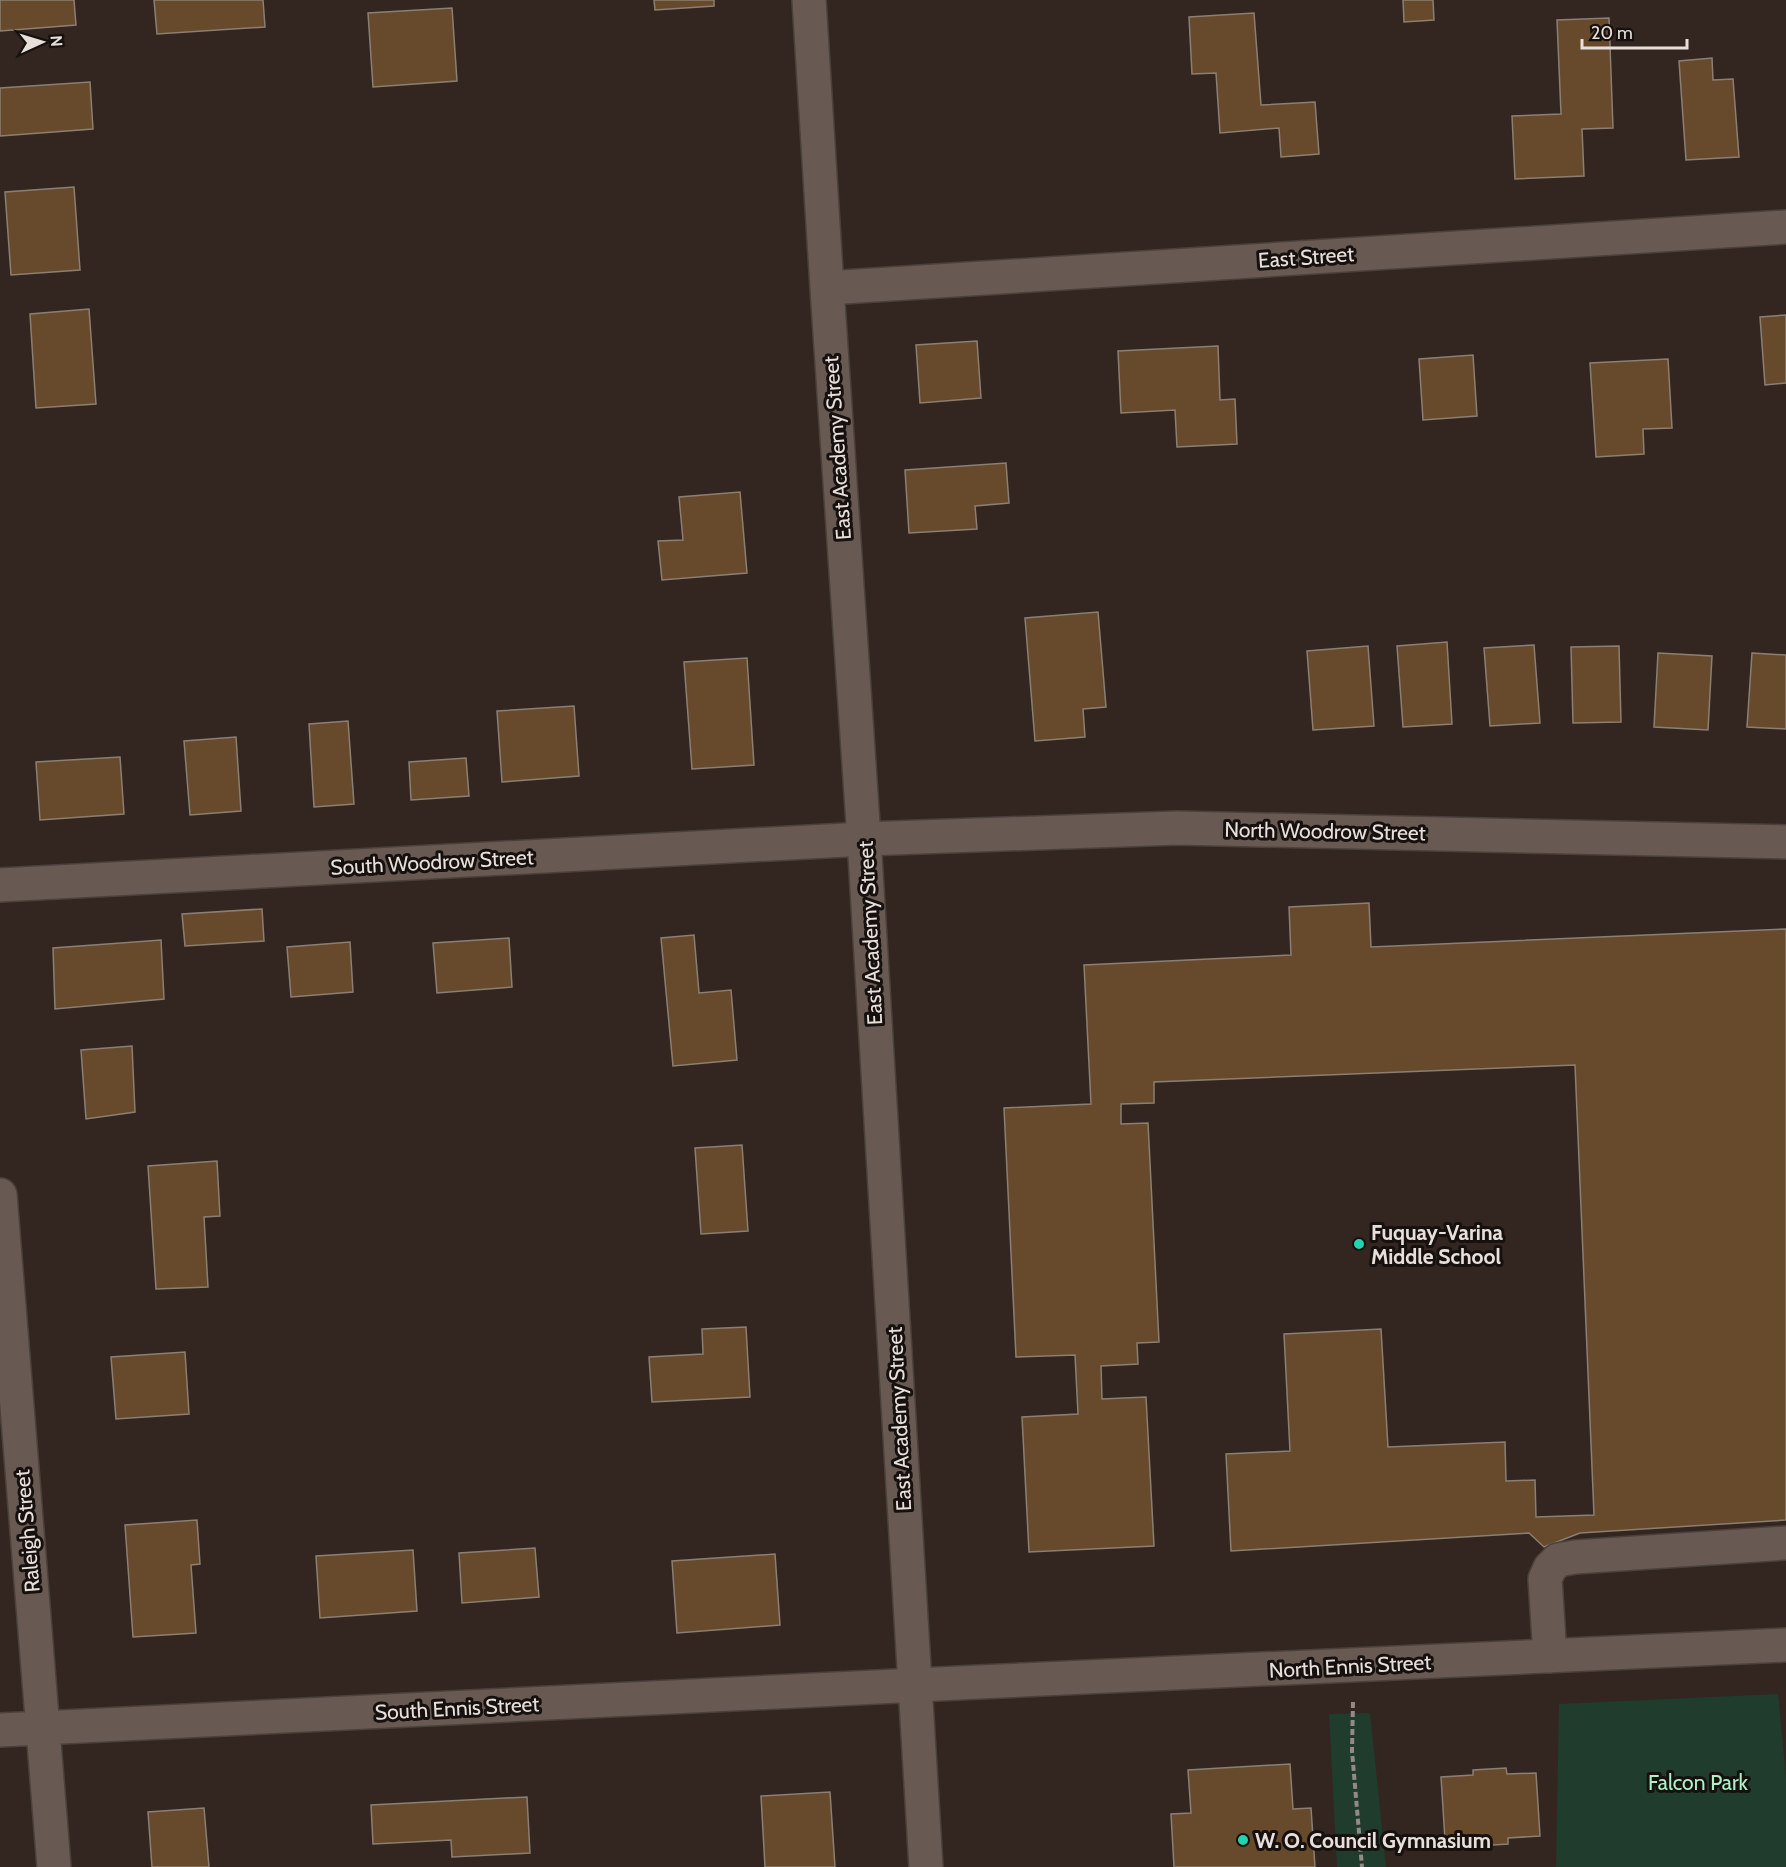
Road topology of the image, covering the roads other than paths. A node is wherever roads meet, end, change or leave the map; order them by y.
1 (809, 0) edge
2 (1786, 227) edge
3 (826, 288) junction
4 (864, 839) junction
5 (1786, 842) edge
6 (0, 885) edge
7 (0, 1195) edge
8 (1786, 1543) edge
9 (1786, 1645) edge
10 (1550, 1656) junction
11 (915, 1686) junction
12 (43, 1729) junction
13 (0, 1730) edge
14 (54, 1867) edge
15 (927, 1867) edge

1 - 3 street, East Academy Street
2 - 3 street, East Street
3 - 4 street, East Academy Street
4 - 5 street, North Woodrow Street
4 - 6 street, South Woodrow Street
4 - 11 street, East Academy Street
7 - 12 street, Raleigh Street
8 - 10 street
9 - 10 street, North Ennis Street
10 - 11 street, North Ennis Street
11 - 12 street, South Ennis Street
11 - 15 street, East Academy Street
12 - 13 street, South Ennis Street
12 - 14 street, Raleigh Street

